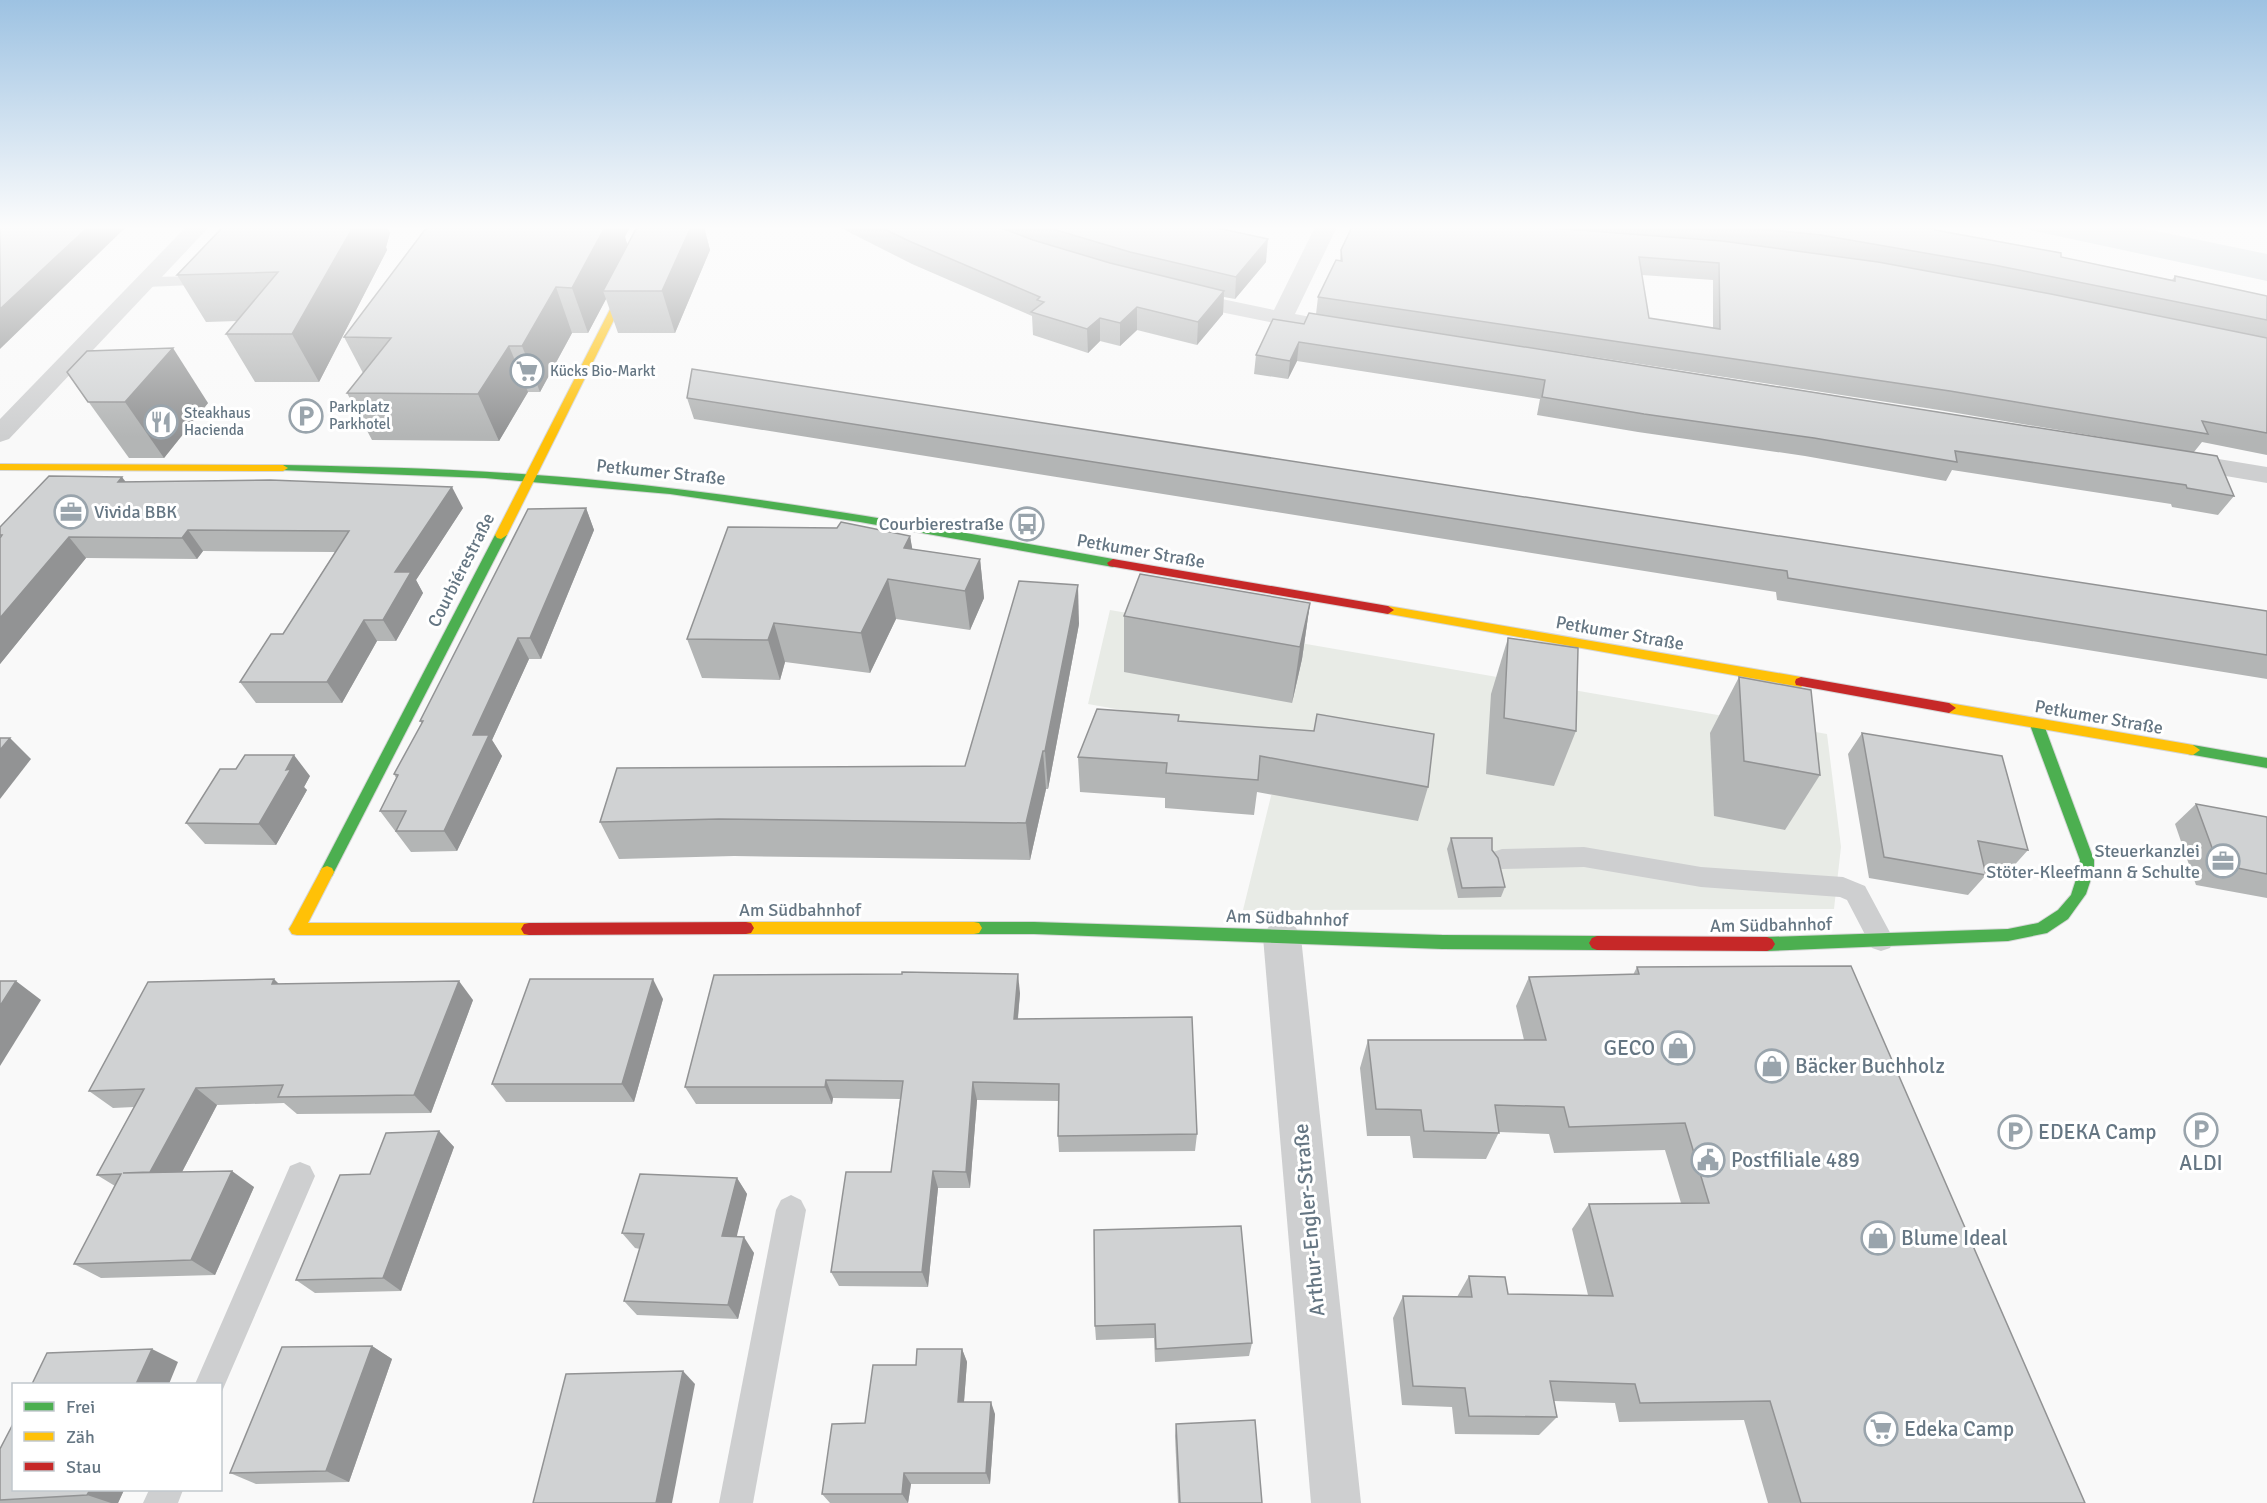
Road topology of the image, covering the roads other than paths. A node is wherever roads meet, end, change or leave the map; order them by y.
1 (131, 297) edge
2 (621, 297) edge
3 (1181, 297) edge
4 (1292, 297) edge
5 (1281, 320) junction
6 (1372, 334) edge
7 (0, 434) edge
8 (2152, 456) edge
9 (0, 467) edge
10 (2267, 476) edge
11 (531, 477) junction
12 (2037, 725) junction
13 (2267, 763) edge
14 (1502, 859) dead end
15 (297, 929) joint
16 (1282, 937) junction
17 (1881, 940) junction
18 (300, 1176) dead end
19 (791, 1210) dead end
20 (211, 1383) edge
21 (736, 1503) edge
22 (1336, 1503) edge

1 - 7 street
2 - 11 street, Courbiérestraße
3 - 5 street
4 - 5 street
5 - 6 street
8 - 10 street
9 - 11 street, Petkumer Straße
11 - 12 street, Petkumer Straße
11 - 15 street, Courbiérestraße
12 - 13 street, Petkumer Straße
12 - 17 street, Am Südbahnhof
14 - 17 lane
15 - 16 street, Am Südbahnhof
16 - 17 street, Am Südbahnhof
16 - 22 street, Arthur-Engler-Straße
18 - 20 lane
19 - 21 lane

